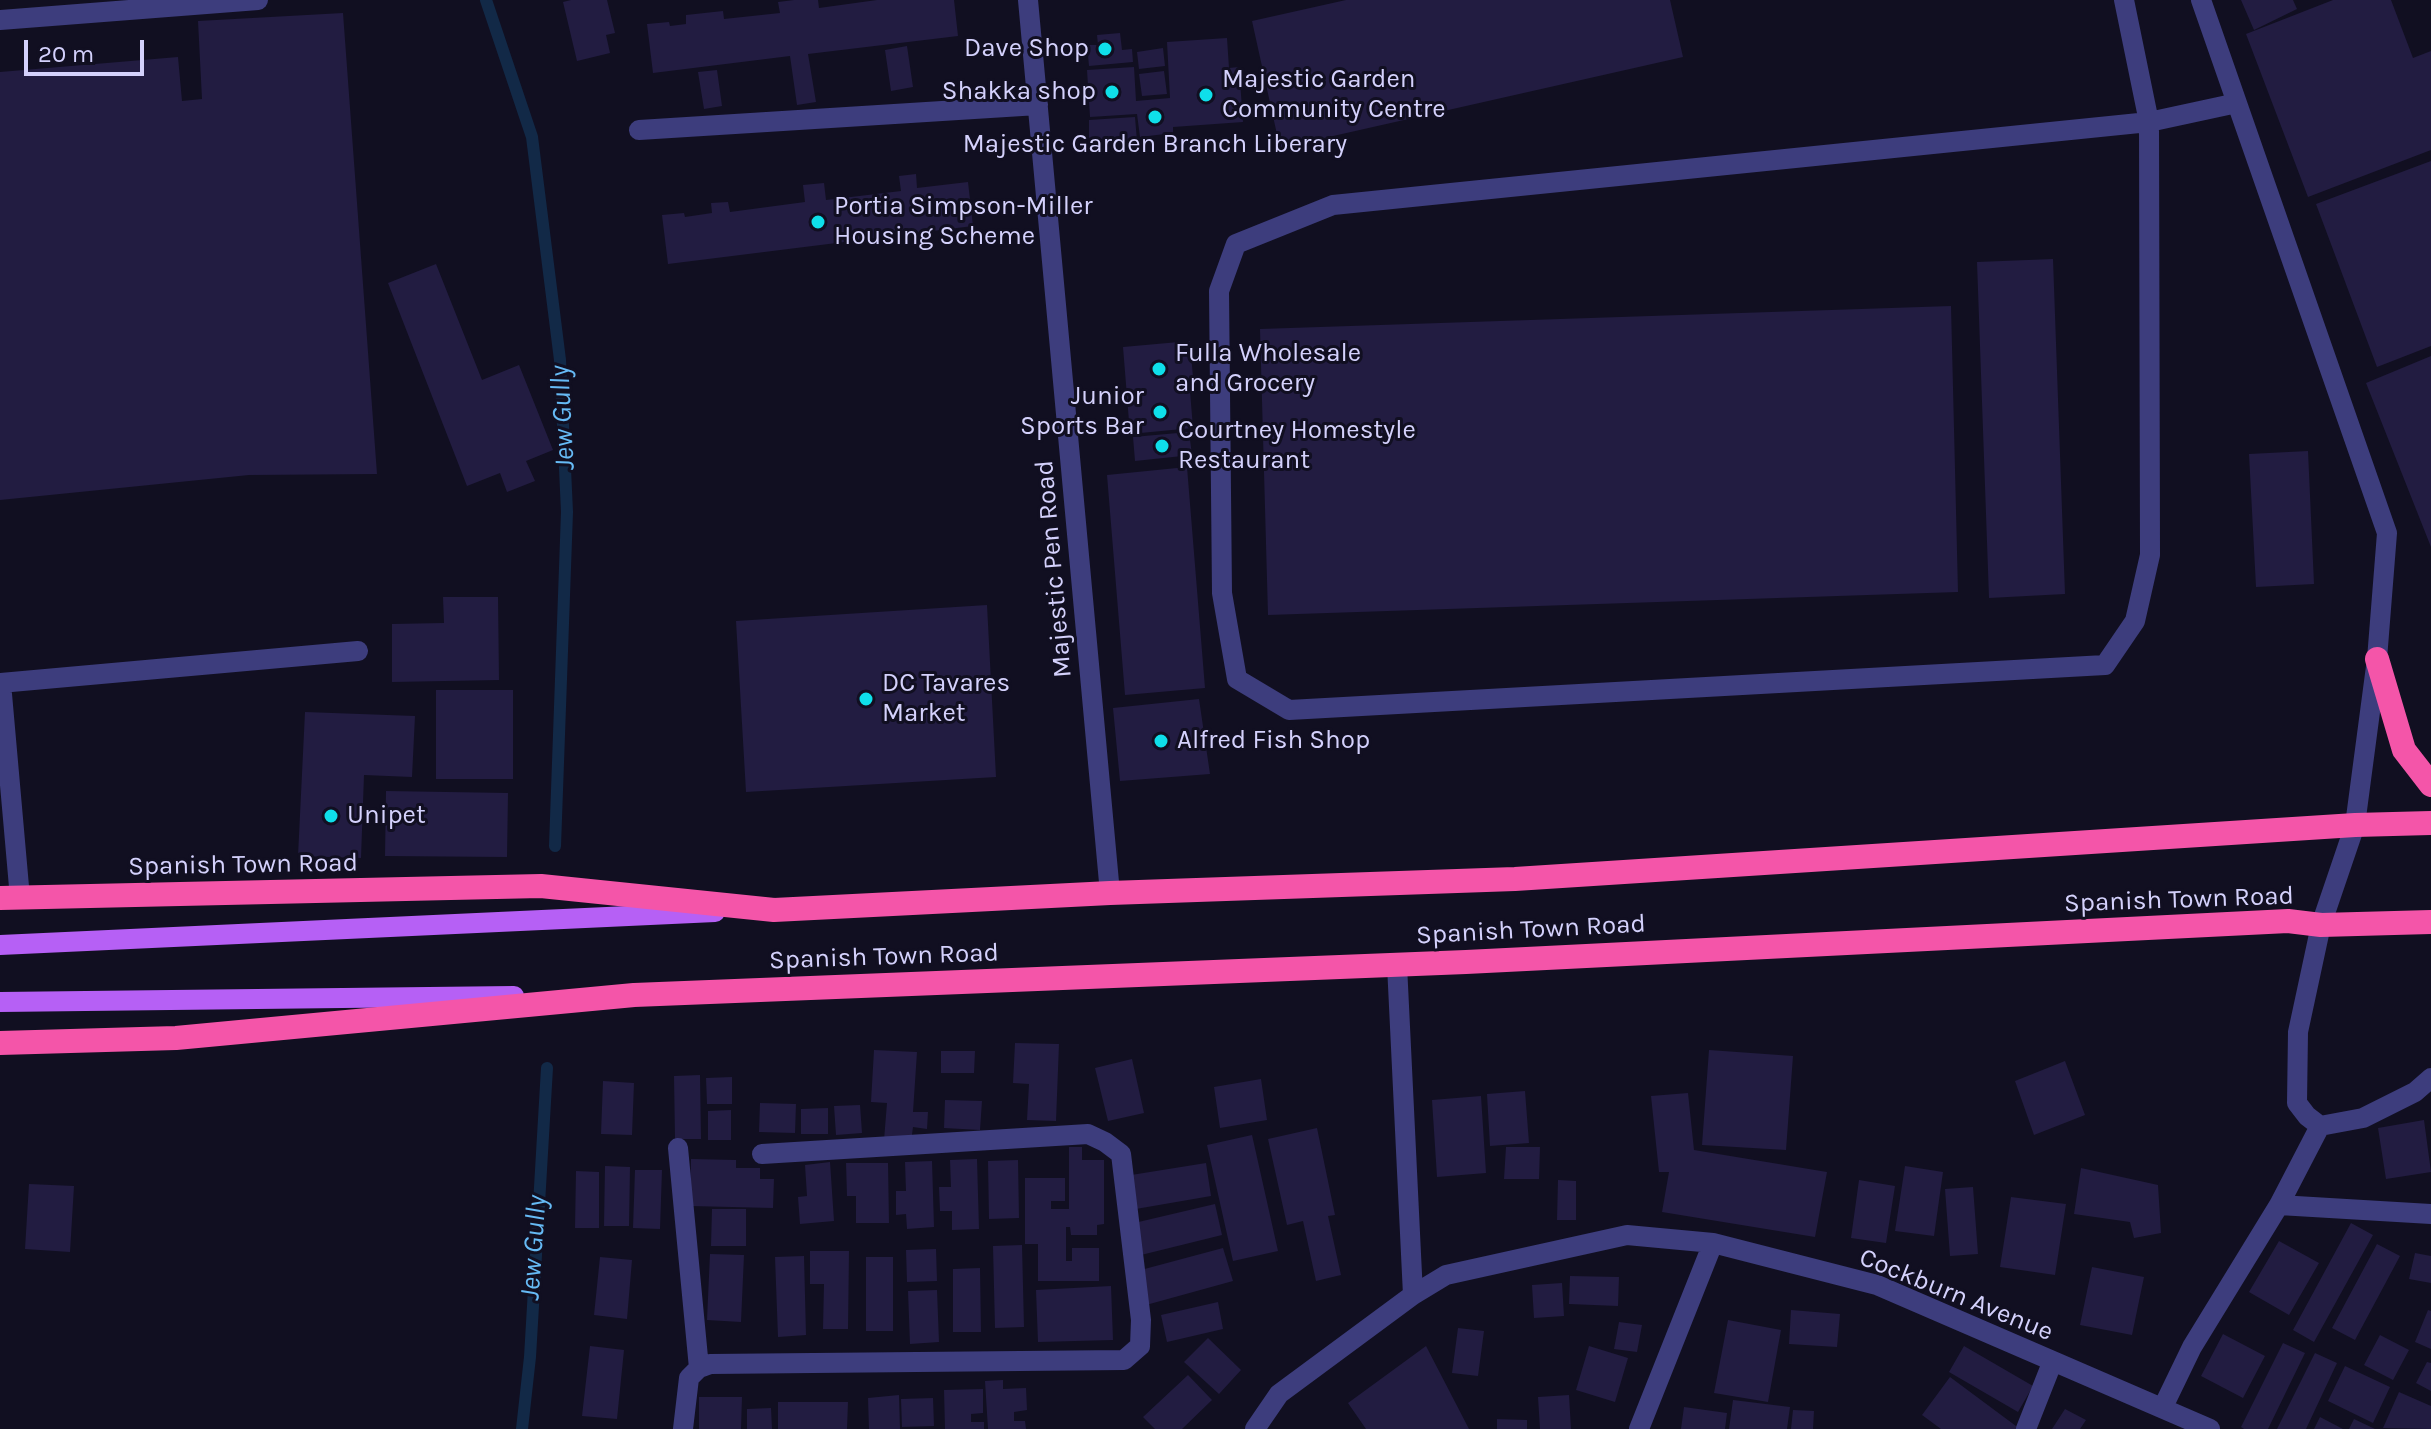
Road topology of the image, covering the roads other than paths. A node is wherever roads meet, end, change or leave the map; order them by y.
1 (258, 0) edge
2 (1028, 0) edge
3 (2124, 0) edge
4 (2201, 0) edge
5 (0, 20) edge
6 (2237, 103) junction
7 (1038, 105) junction
8 (2149, 122) junction
9 (639, 130) dead end
10 (358, 651) dead end
11 (2377, 659) junction
12 (0, 683) edge
13 (2431, 785) edge
14 (2431, 823) edge
15 (2355, 825) junction
16 (1110, 893) junction
17 (10, 898) edge
18 (774, 910) junction
19 (2431, 922) edge
20 (2321, 925) junction
21 (0, 945) edge
22 (1397, 965) junction
23 (634, 995) junction
24 (0, 1002) edge
25 (0, 1043) edge
26 (2431, 1078) edge
27 (2320, 1126) junction
28 (678, 1148) dead end
29 (762, 1154) dead end
30 (2279, 1205) junction
31 (2431, 1214) edge
32 (1713, 1243) junction
33 (1413, 1295) junction
34 (2052, 1363) junction
35 (699, 1368) junction
36 (2163, 1407) junction
37 (683, 1429) edge
38 (1255, 1429) edge
39 (1639, 1429) edge
40 (2026, 1429) edge
41 (2210, 1429) edge

1 - 5 street
2 - 7 street, Majestic Pen Road
3 - 8 street
4 - 6 street
6 - 8 street
6 - 11 street
7 - 9 street
7 - 16 street, Majestic Pen Road
8 - 8 street
10 - 12 street
11 - 13 highway
11 - 15 street
12 - 17 street
14 - 15 highway, Spanish Town Road
15 - 16 highway, Spanish Town Road
15 - 20 street
16 - 18 highway, Spanish Town Road
17 - 18 highway, Spanish Town Road
18 - 21 main road, Spanish Town Road
19 - 20 highway, Spanish Town Road
20 - 22 highway, Spanish Town Road
20 - 27 street
22 - 23 highway, Spanish Town Road
22 - 33 street
23 - 24 main road, Spanish Town Road
23 - 25 highway, Spanish Town Road
26 - 27 street
27 - 30 street
28 - 35 street
29 - 35 street
30 - 31 street
30 - 36 street
32 - 33 street, Cockburn Avenue
32 - 34 street, Cockburn Avenue
32 - 39 street
33 - 38 street, Cockburn Avenue
34 - 36 street, Cockburn Avenue
34 - 40 street
35 - 37 street
36 - 41 street, Cockburn Avenue

